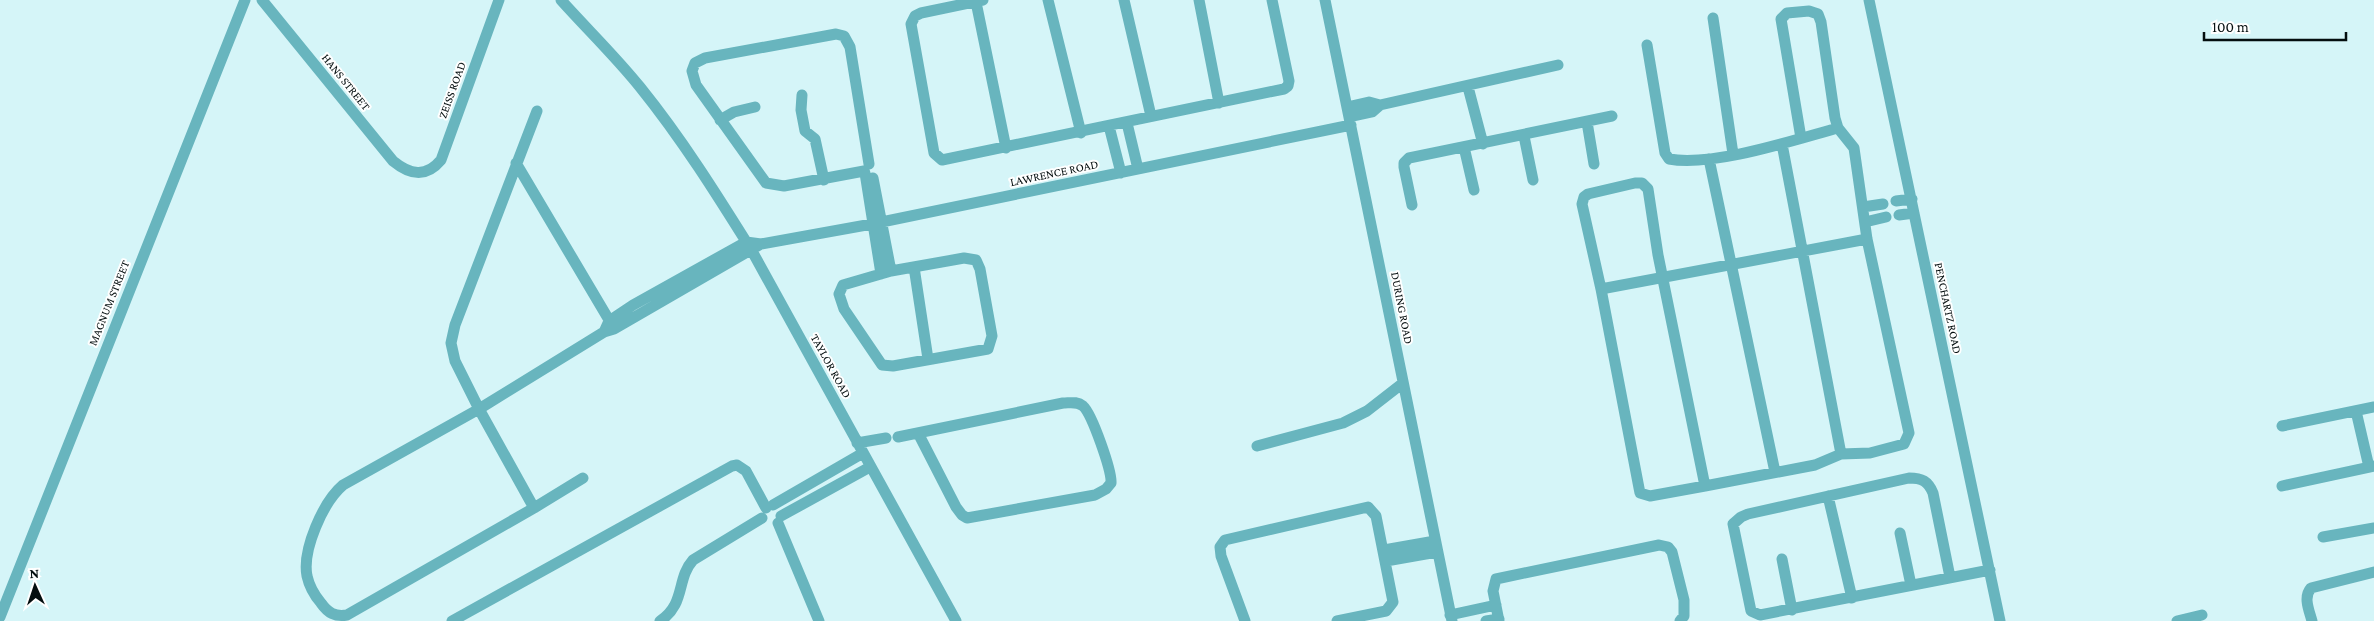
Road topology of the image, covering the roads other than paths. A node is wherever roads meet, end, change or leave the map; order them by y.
1 (245, 0) edge
2 (262, 0) edge
3 (555, 0) edge
4 (561, 0) edge
5 (570, 0) edge
6 (1048, 0) edge
7 (1124, 0) edge
8 (1199, 0) edge
9 (1272, 0) edge
10 (1326, 0) edge
11 (1869, 0) edge
12 (499, 1) edge
13 (980, 1) edge
14 (1713, 18) dead end
15 (579, 21) junction
16 (1647, 45) dead end
17 (1558, 65) dead end
18 (1468, 87) junction
19 (802, 95) dead end
20 (1219, 103) junction
21 (755, 107) dead end
22 (537, 111) dead end
23 (1152, 116) junction
24 (1349, 116) junction
25 (1612, 116) dead end
26 (720, 120) junction
27 (1127, 122) junction
28 (1586, 122) junction
29 (1110, 126) junction
30 (1838, 128) junction
31 (672, 129) junction
32 (1081, 133) junction
33 (1524, 136) junction
34 (1800, 138) junction
35 (1483, 144) junction
36 (1782, 144) junction
37 (1464, 147) junction
38 (1006, 148) junction
39 (1733, 154) junction
40 (1709, 159) junction
41 (516, 164) junction
42 (1594, 164) dead end
43 (1138, 169) junction
44 (867, 170) junction
45 (1121, 173) junction
46 (415, 174) joint
47 (824, 180) junction
48 (1533, 180) dead end
49 (1474, 190) dead end
50 (1912, 199) junction
51 (1896, 201) dead end
52 (1883, 204) dead end
53 (1412, 205) dead end
54 (1863, 207) junction
55 (1914, 212) junction
56 (1899, 215) dead end
57 (1886, 217) dead end
58 (1865, 222) junction
59 (876, 223) junction
60 (1867, 239) junction
61 (753, 246) junction
62 (1801, 250) junction
63 (1732, 264) junction
64 (914, 267) junction
65 (886, 272) junction
66 (1663, 277) junction
67 (1601, 289) junction
68 (609, 327) junction
69 (928, 359) junction
70 (1403, 383) junction
71 (2374, 407) edge
72 (479, 409) junction
73 (2356, 411) junction
74 (2282, 426) dead end
75 (918, 433) junction
76 (857, 442) junction
77 (1257, 446) dead end
78 (863, 454) junction
79 (1841, 454) junction
80 (870, 467) junction
81 (2372, 467) edge
82 (1774, 472) junction
83 (583, 478) dead end
84 (1705, 486) junction
85 (2282, 486) dead end
86 (1828, 496) junction
87 (534, 508) junction
88 (767, 510) junction
89 (780, 519) junction
90 (2374, 528) edge
91 (1900, 533) dead end
92 (2323, 537) dead end
93 (1436, 546) junction
94 (1385, 555) junction
95 (1782, 559) dead end
96 (1990, 570) junction
97 (2374, 572) edge
98 (1950, 577) junction
99 (1911, 585) junction
100 (1852, 598) junction
101 (1496, 605) junction
102 (1792, 610) junction
103 (2202, 615) dead end
104 (0, 617) edge
105 (1451, 618) edge
106 (1499, 620) edge
107 (452, 621) edge
108 (660, 621) edge
109 (819, 621) edge
110 (956, 621) edge
111 (1245, 621) edge
112 (1337, 621) edge
113 (1486, 621) edge
114 (1680, 621) edge
115 (2000, 621) edge
116 (2177, 621) edge
117 (2312, 621) edge

1 - 104 street, MAGNUM STREET
2 - 46 street, HANS STREET
3 - 15 street
4 - 15 street, TAYLOR ROAD
5 - 31 street, TAYLOR ROAD
6 - 32 street
7 - 23 street
8 - 20 street
9 - 20 street
10 - 24 street, DURING ROAD
11 - 50 street, PENCHARTZ ROAD
12 - 46 street, ZEISS ROAD
13 - 38 street
13 - 38 street
14 - 39 street
15 - 31 street, TAYLOR ROAD
16 - 40 street
17 - 18 street, LAWRENCE ROAD
18 - 24 street, LAWRENCE ROAD
18 - 35 street
19 - 47 street
20 - 23 street
21 - 26 street
22 - 41 street
23 - 27 street
24 - 43 street, LAWRENCE ROAD
24 - 70 street, DURING ROAD
25 - 28 street
26 - 44 street
26 - 47 street
27 - 29 street
27 - 43 street
28 - 33 street
28 - 42 street
29 - 32 street
29 - 45 street
30 - 34 street
30 - 34 street
30 - 54 street
31 - 61 street, TAYLOR ROAD
32 - 38 street
33 - 35 street
33 - 48 street
34 - 36 street
35 - 37 street
36 - 39 street
36 - 62 street
37 - 49 street
37 - 53 street
39 - 40 street
40 - 63 street
41 - 68 street
41 - 72 street
43 - 45 street, LAWRENCE ROAD
44 - 47 street
44 - 59 street
45 - 59 street, LAWRENCE ROAD
50 - 51 street
50 - 55 street, PENCHARTZ ROAD
52 - 54 street
54 - 58 street
55 - 56 street
55 - 96 street, PENCHARTZ ROAD
57 - 58 street
58 - 60 street
59 - 61 street, LAWRENCE ROAD
59 - 65 street
60 - 62 street
60 - 79 street
61 - 68 street, LAWRENCE ROAD
61 - 76 street, TAYLOR ROAD
62 - 63 street
62 - 79 street
63 - 66 street
63 - 82 street
64 - 65 street
64 - 69 street
64 - 69 street
65 - 69 street
66 - 67 street
66 - 67 street
66 - 84 street
67 - 84 street
68 - 72 street, LAWRENCE ROAD
70 - 77 street
70 - 93 street, DURING ROAD
71 - 73 street
72 - 87 street
72 - 87 street, LAWRENCE ROAD
73 - 74 street
73 - 81 street
75 - 75 street
75 - 76 street
76 - 78 street, TAYLOR ROAD
78 - 80 street, TAYLOR ROAD
78 - 88 street
79 - 82 street
80 - 89 street
80 - 110 street, TAYLOR ROAD
81 - 85 street
82 - 84 street
83 - 87 street, LAWRENCE ROAD
86 - 98 street
86 - 100 street
86 - 102 street
88 - 89 street
88 - 89 street
88 - 107 street
88 - 108 street
89 - 109 street
90 - 92 street
91 - 99 street
93 - 94 street
93 - 105 street, DURING ROAD
94 - 111 street
94 - 112 street
95 - 102 street
96 - 98 street
96 - 115 street, PENCHARTZ ROAD
97 - 117 street
98 - 99 street
99 - 100 street
100 - 102 street
101 - 105 street
101 - 106 street
101 - 114 street
103 - 116 street
106 - 113 street

